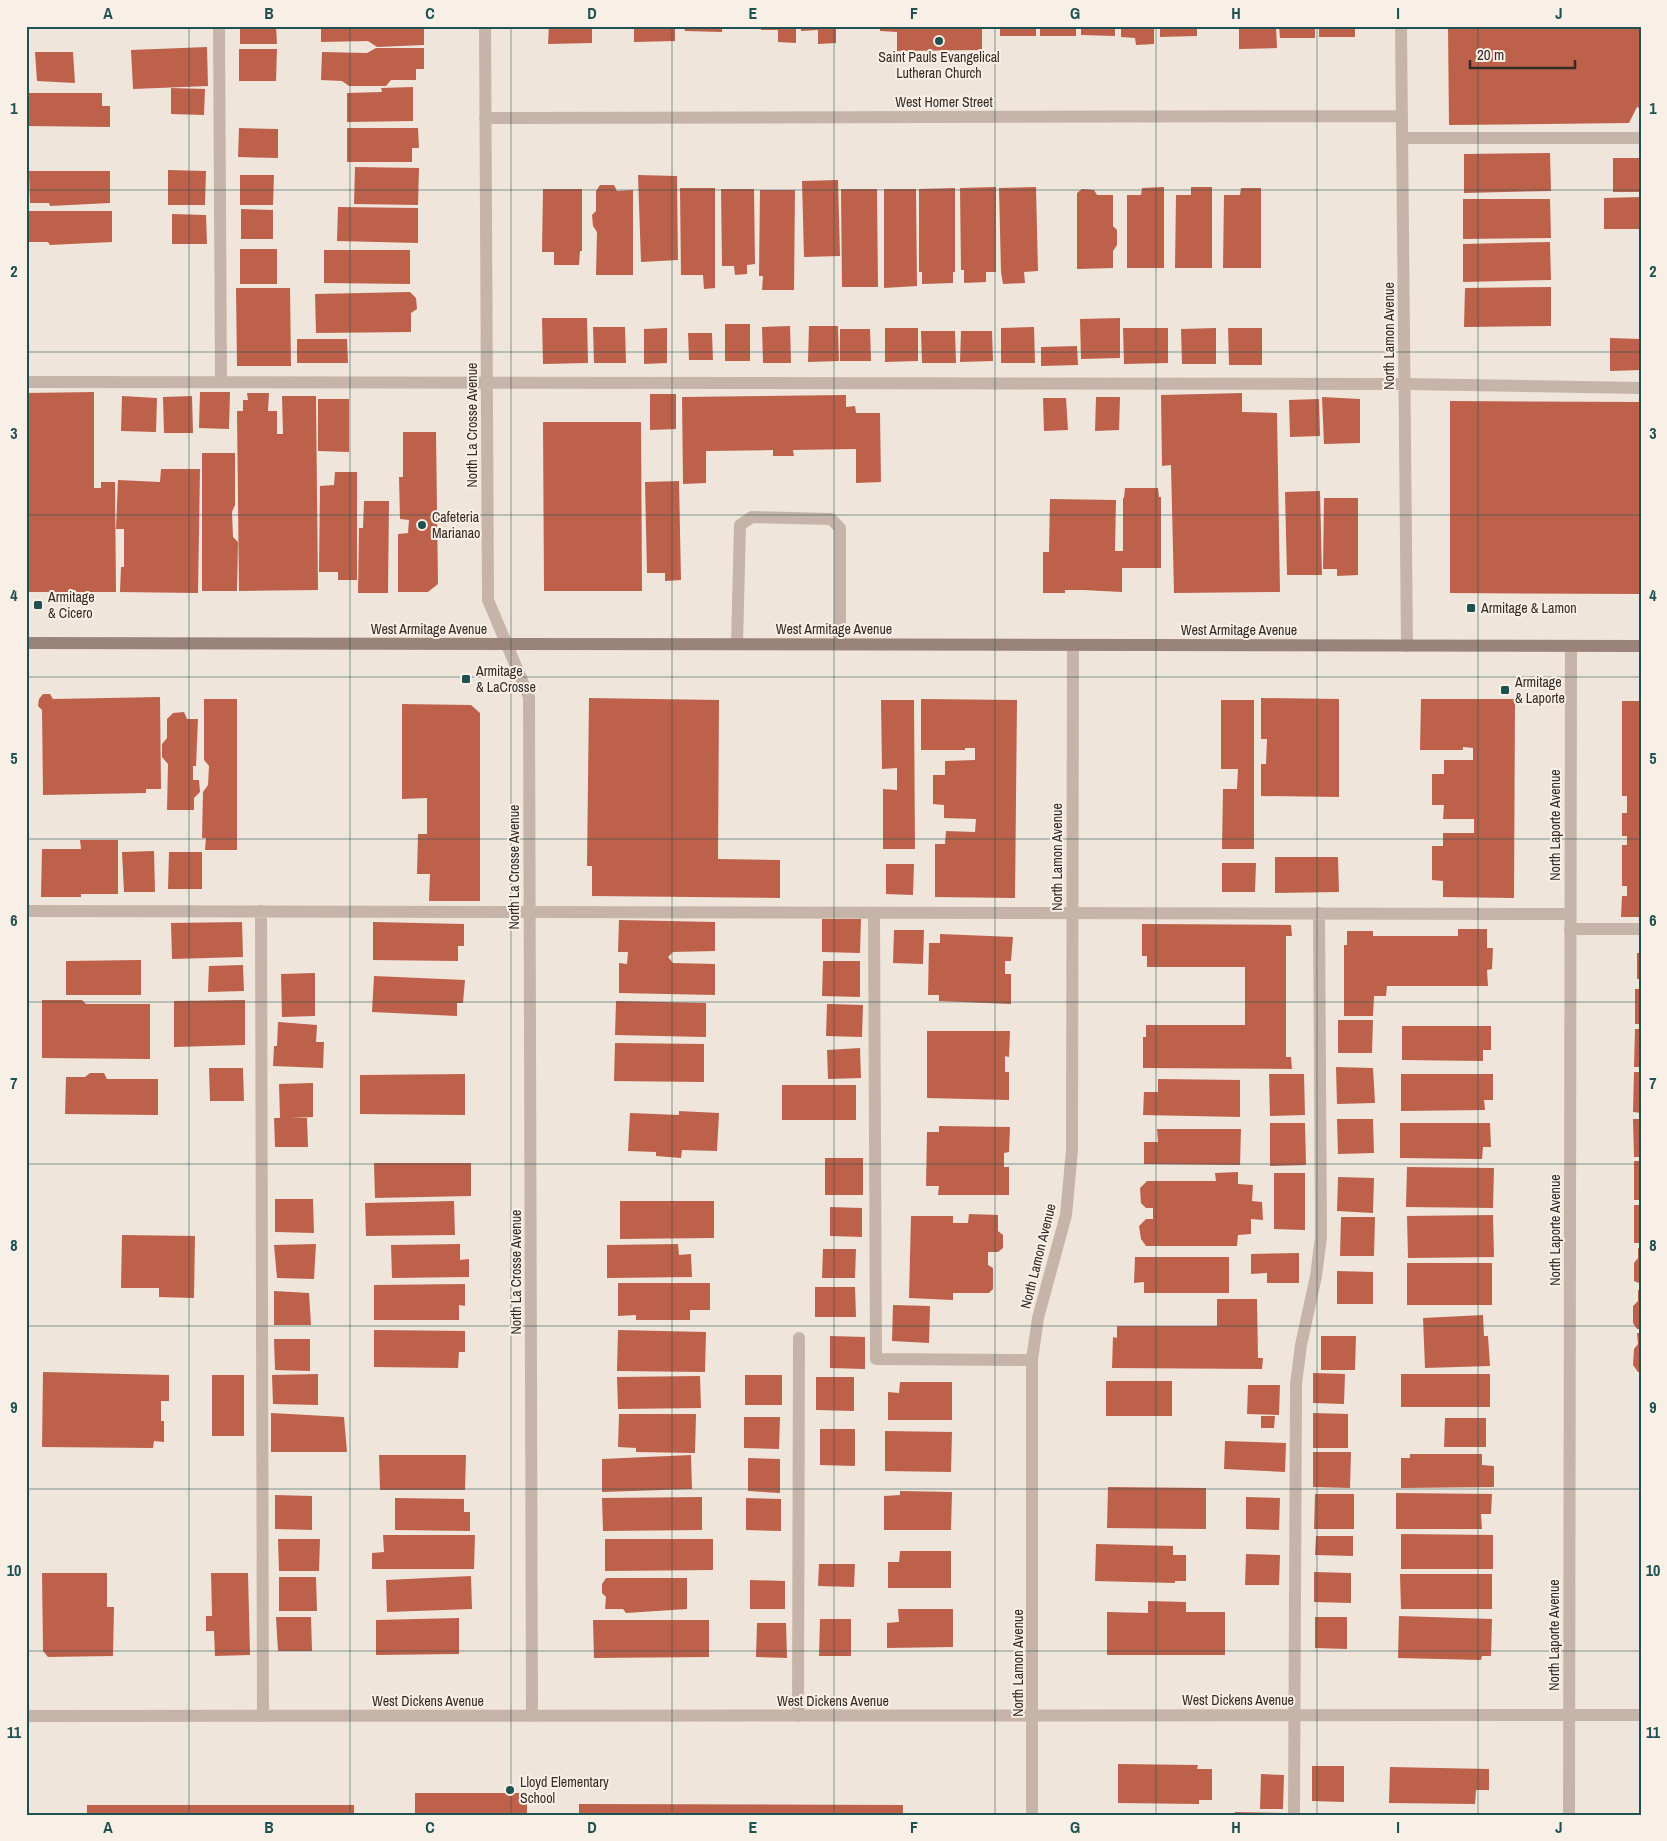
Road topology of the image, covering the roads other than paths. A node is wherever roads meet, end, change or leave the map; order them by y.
1 (219, 26) edge
2 (485, 26) edge
3 (1401, 26) edge
4 (1402, 116) junction
5 (485, 118) junction
6 (1403, 138) junction
7 (1641, 138) edge
8 (26, 382) edge
9 (221, 382) junction
10 (487, 382) junction
11 (1404, 384) junction
12 (1641, 388) edge
13 (26, 643) edge
14 (507, 644) junction
15 (737, 644) junction
16 (840, 644) junction
17 (1073, 645) junction
18 (1407, 646) junction
19 (1571, 646) junction
20 (1641, 646) edge
21 (26, 911) edge
22 (261, 911) junction
23 (529, 912) junction
24 (874, 912) junction
25 (1072, 912) junction
26 (1319, 913) junction
27 (1570, 914) junction
28 (1570, 929) junction
29 (1641, 929) edge
30 (799, 1338) dead end
31 (1032, 1360) junction
32 (1294, 1715) junction
33 (1569, 1715) junction
34 (1641, 1715) edge
35 (26, 1716) edge
36 (263, 1716) junction
37 (532, 1716) junction
38 (798, 1716) junction
39 (1032, 1716) junction
40 (1032, 1815) edge
41 (1294, 1815) edge
42 (1569, 1815) edge

1 - 9 street
2 - 5 street, North La Crosse Avenue
3 - 4 street, North Lamon Avenue
4 - 5 street, West Homer Street
4 - 6 street, North Lamon Avenue
5 - 10 street, North La Crosse Avenue
6 - 7 street
6 - 11 street, North Lamon Avenue
8 - 9 street
9 - 10 street
10 - 11 street
10 - 14 street, North La Crosse Avenue
11 - 12 street
11 - 18 street, North Lamon Avenue
13 - 14 main road, West Armitage Avenue
14 - 15 main road, West Armitage Avenue
14 - 23 street, North La Crosse Avenue
15 - 16 main road, West Armitage Avenue
15 - 16 street
16 - 17 main road, West Armitage Avenue
17 - 18 main road, West Armitage Avenue
17 - 25 street, North Lamon Avenue
18 - 19 main road, West Armitage Avenue
19 - 20 main road, West Armitage Avenue
19 - 27 street, North Laporte Avenue
21 - 22 street
22 - 23 street
22 - 36 street
23 - 24 street
23 - 37 street, North La Crosse Avenue
24 - 25 street
24 - 31 street
25 - 26 street
25 - 31 street, North Lamon Avenue
26 - 27 street
26 - 32 street
27 - 28 street, North Laporte Avenue
28 - 29 street
28 - 33 street, North Laporte Avenue
30 - 38 street
31 - 39 street, North Lamon Avenue
32 - 33 street, West Dickens Avenue
32 - 39 street, West Dickens Avenue
32 - 41 street
33 - 34 street, West Dickens Avenue
33 - 42 street, North Laporte Avenue
35 - 36 street, West Dickens Avenue
36 - 37 street, West Dickens Avenue
37 - 38 street, West Dickens Avenue
38 - 39 street, West Dickens Avenue
39 - 40 street, North Lamon Avenue

